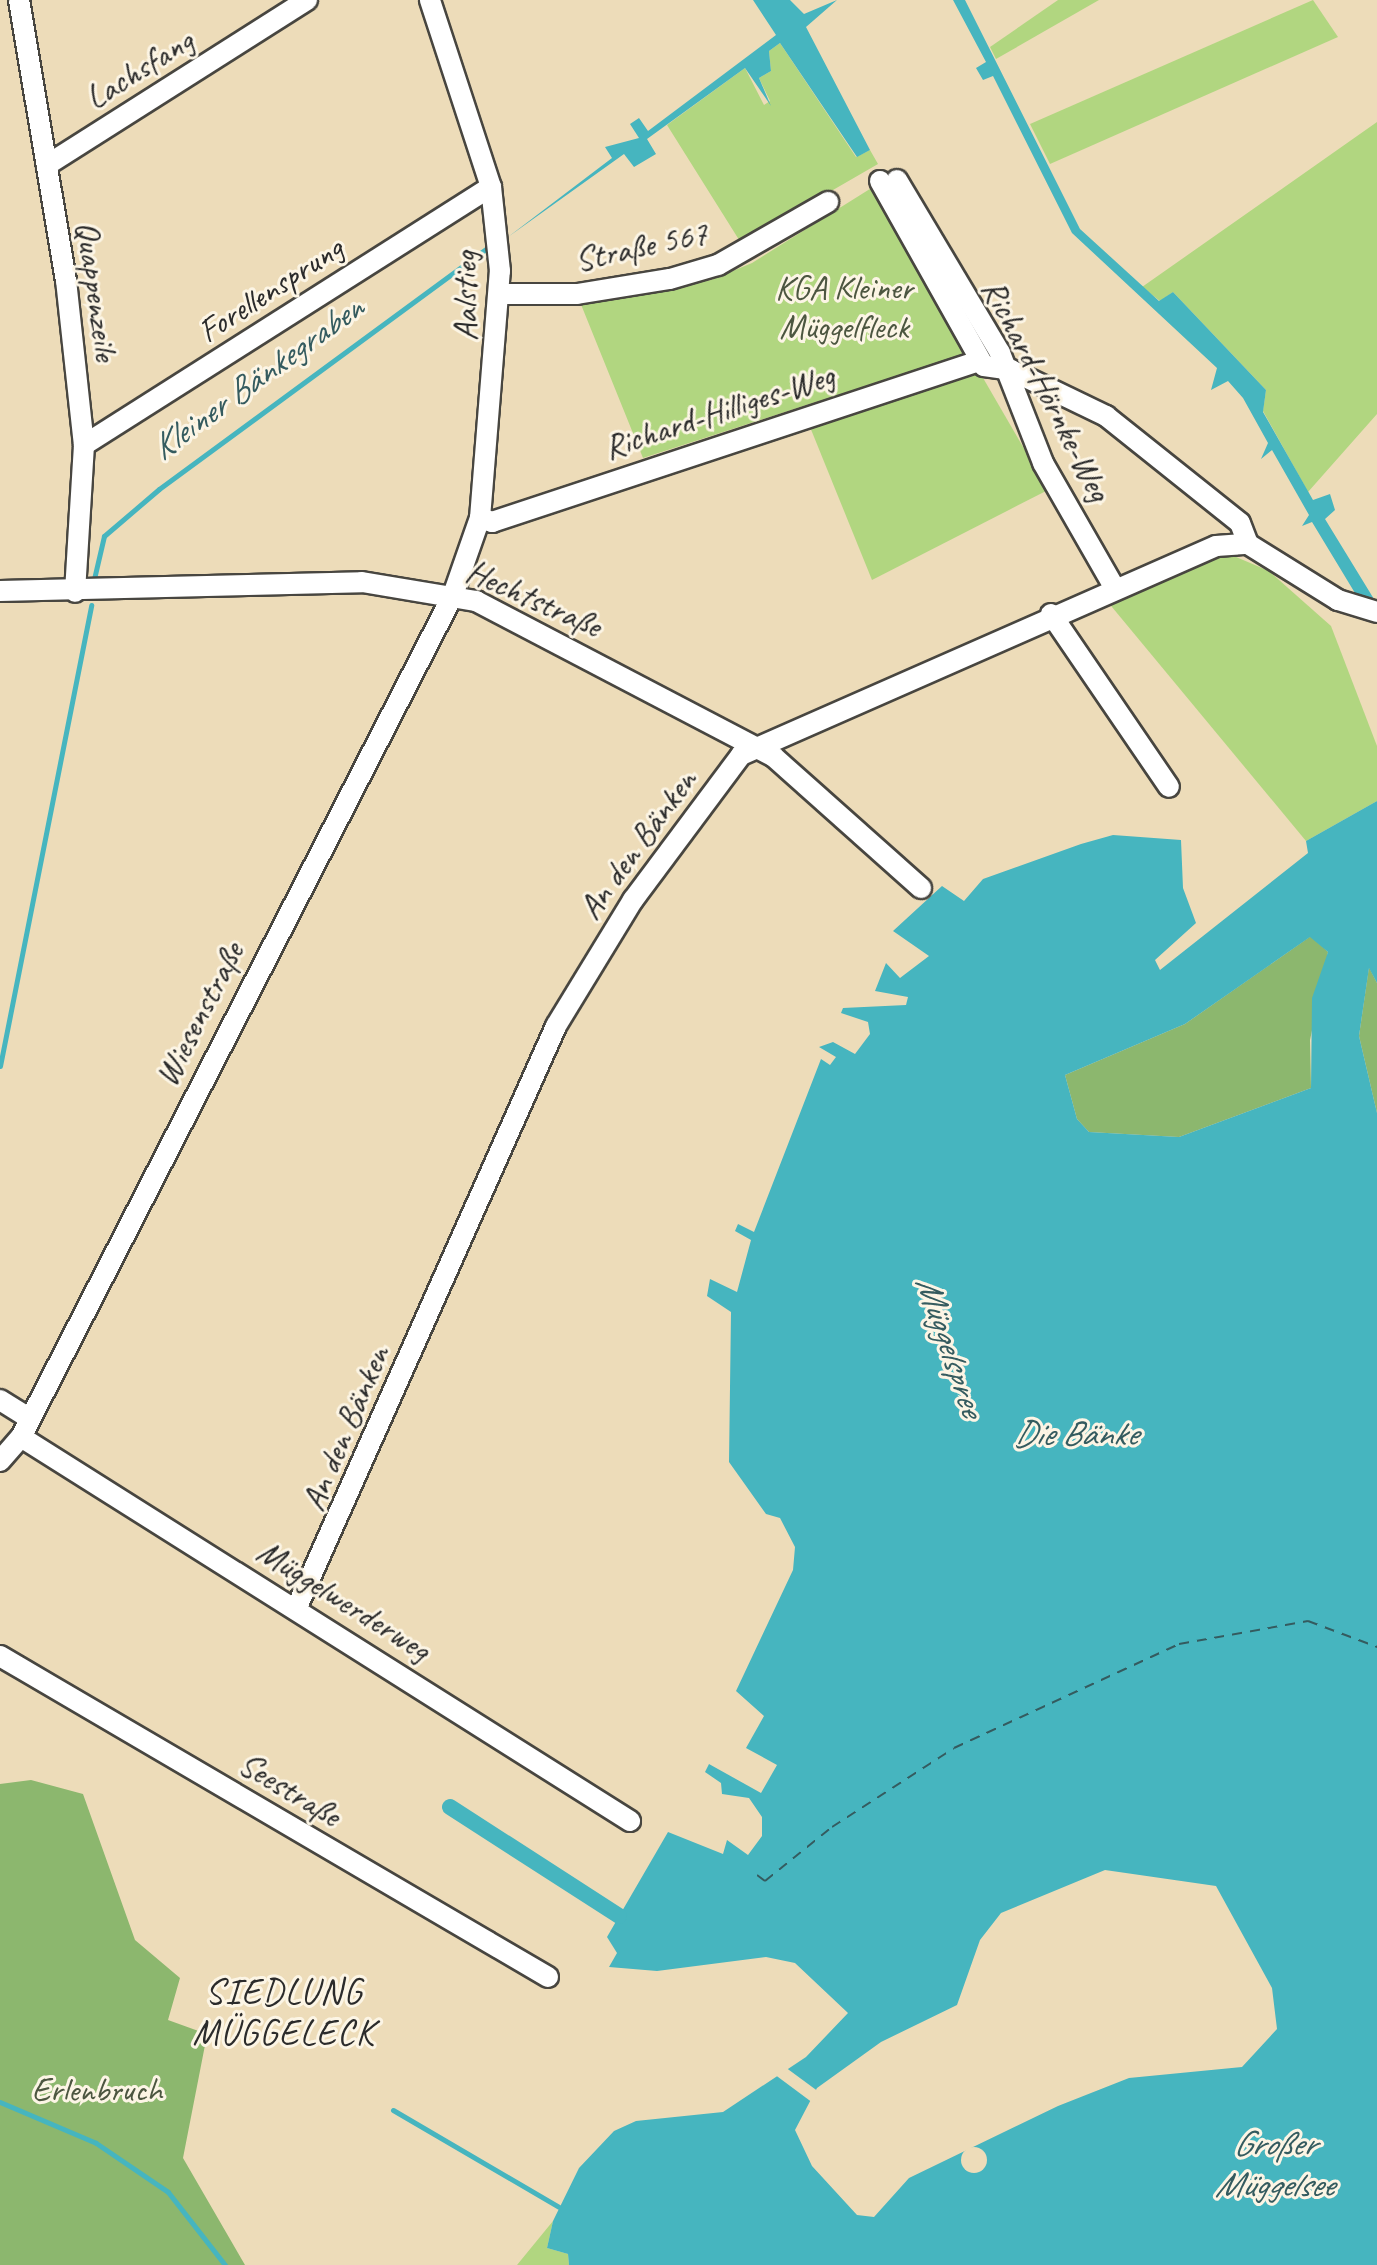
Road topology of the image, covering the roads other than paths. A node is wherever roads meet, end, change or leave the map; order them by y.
1 (19, 0) edge
2 (307, 0) edge
3 (430, 0) edge
4 (47, 165) junction
5 (491, 187) junction
6 (828, 202) dead end
7 (500, 294) junction
8 (979, 361) junction
9 (1007, 370) junction
10 (1051, 389) junction
11 (1024, 414) junction
12 (84, 445) junction
13 (480, 518) junction
14 (1248, 544) junction
15 (1114, 587) junction
16 (0, 591) edge
17 (75, 592) junction
18 (453, 595) junction
19 (1377, 612) edge
20 (1051, 614) junction
21 (756, 747) junction
22 (1169, 787) dead end
23 (921, 888) dead end
24 (0, 1400) edge
25 (29, 1418) junction
26 (21, 1437) junction
27 (0, 1461) edge
28 (297, 1607) junction
29 (0, 1656) edge
30 (630, 1821) dead end
31 (548, 1977) dead end

1 - 4 street, Quappenzeile
2 - 4 street, Lachsfang
3 - 5 street, Aalstieg
4 - 12 street, Quappenzeile
5 - 7 street, Aalstieg
5 - 12 street, Forellensprung
6 - 7 street, Straße 567
7 - 13 street, Aalstieg
8 - 9 street
8 - 9 street, Richard-Hörnke-Weg
8 - 13 street, Richard-Hilliges-Weg
9 - 10 street
9 - 11 street, Richard-Hörnke-Weg
10 - 11 street
10 - 14 street
11 - 15 street, Richard-Hörnke-Weg
12 - 17 street, Quappenzeile
13 - 18 street, Aalstieg
14 - 15 street, An den Bänken
14 - 19 street
15 - 20 street, An den Bänken
16 - 17 street, Hechtstraße
17 - 18 street, Hechtstraße
18 - 21 street, Hechtstraße
18 - 25 street, Wiesenstraße
20 - 21 street, An den Bänken
20 - 22 street
21 - 23 street, Hechtstraße
21 - 28 street, An den Bänken
24 - 25 street
25 - 26 street, Wiesenstraße
26 - 27 street, Wiesenstraße
26 - 28 street, Müggelwerderweg
28 - 30 street, Müggelwerderweg
29 - 31 street, Seestraße

